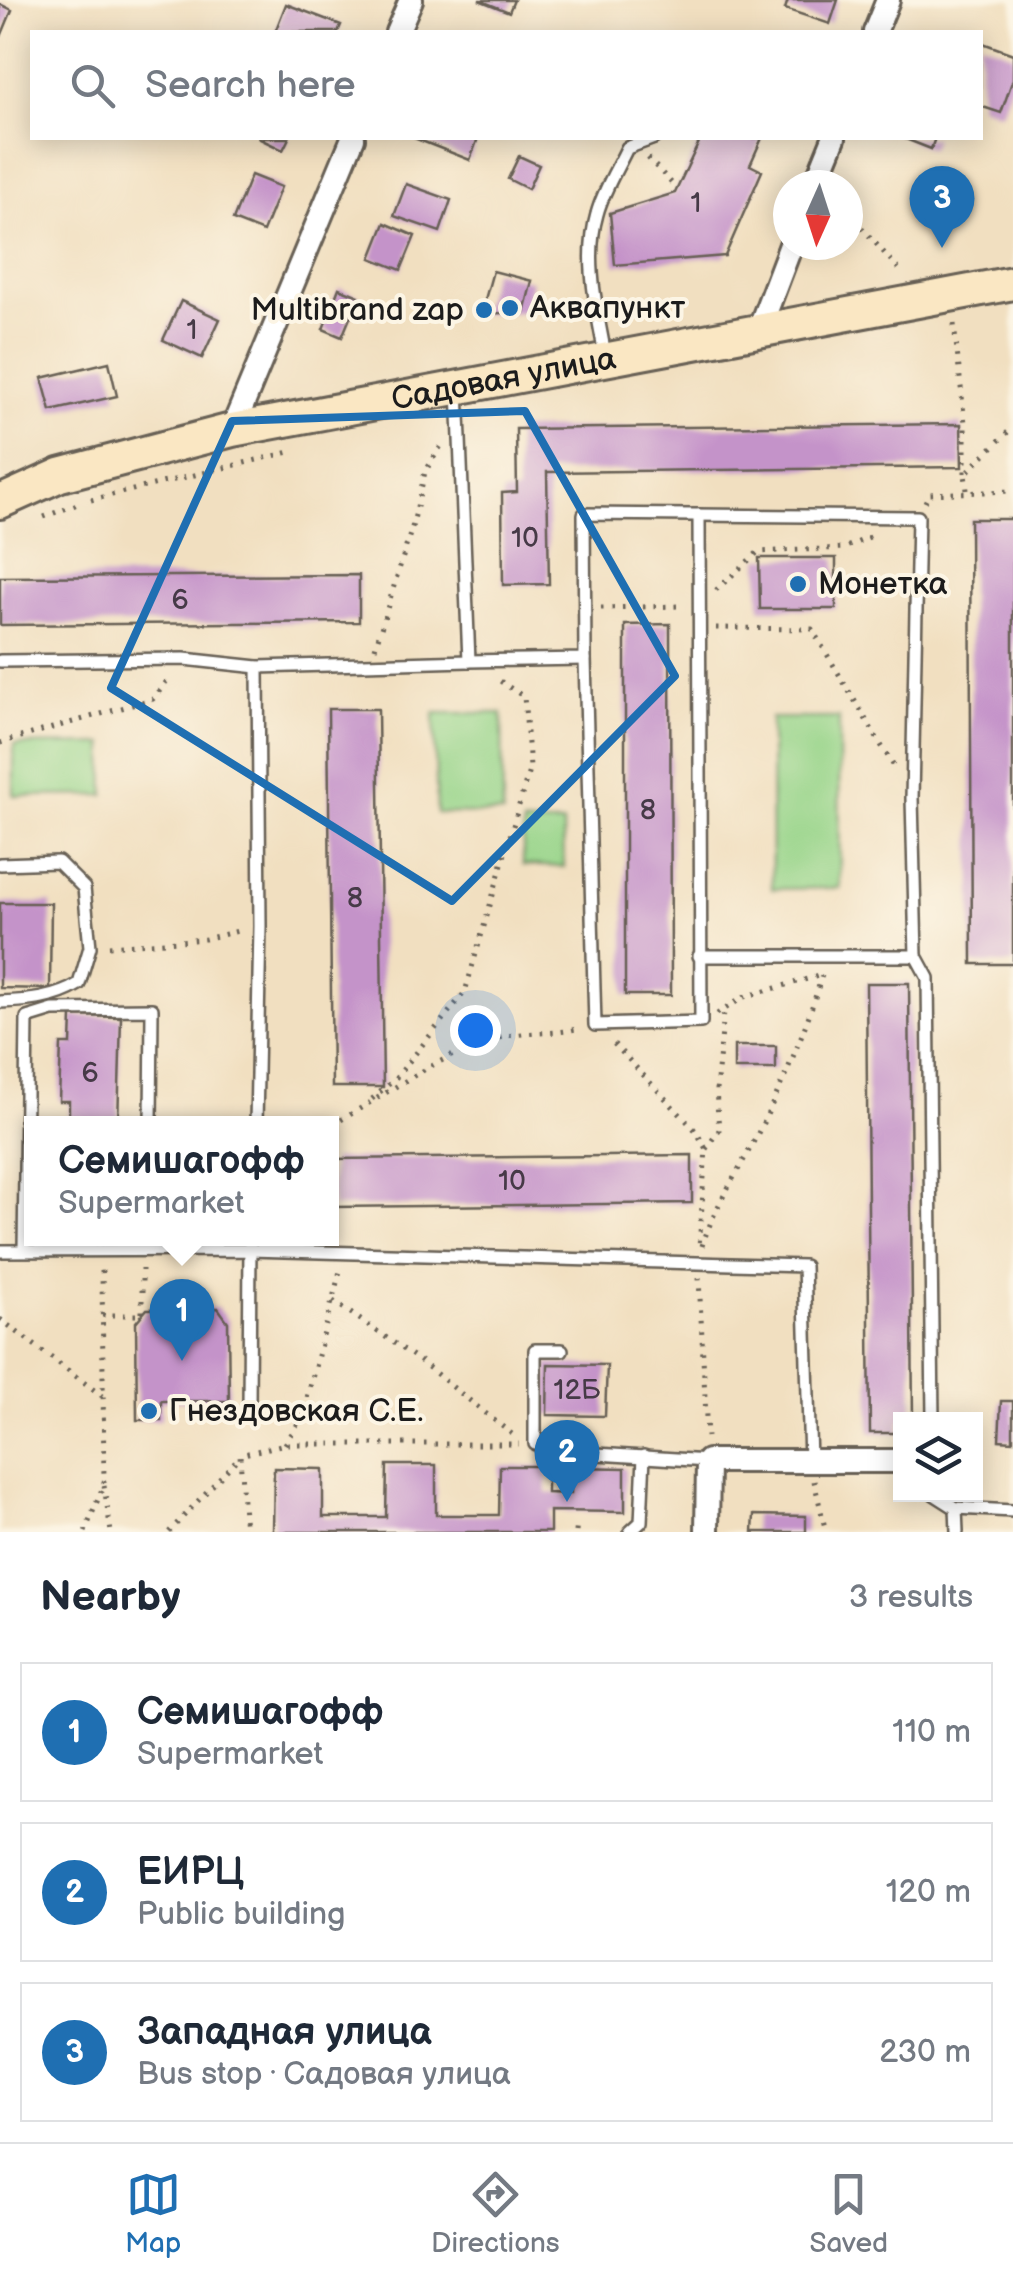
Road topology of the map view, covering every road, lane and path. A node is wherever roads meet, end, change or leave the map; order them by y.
1 (411, 0) edge
2 (888, 0) edge
3 (398, 30) edge
4 (876, 30) edge
5 (351, 140) edge
6 (648, 140) edge
7 (833, 140) edge
8 (636, 144) junction
9 (821, 170) edge
10 (678, 190) dead end
11 (863, 229) edge
12 (785, 260) edge
13 (902, 274) dead end
14 (1013, 283) edge
15 (954, 324) dead end
16 (758, 332) junction
17 (606, 359) junction
18 (459, 403) junction
19 (1013, 427) edge
20 (232, 430) junction
21 (308, 448) dead end
22 (965, 474) junction
23 (966, 490) junction
24 (1013, 490) edge
25 (0, 502) edge
26 (699, 515) junction
27 (918, 516) junction
28 (31, 523) dead end
29 (874, 535) dead end
30 (699, 605) junction
31 (584, 608) junction
32 (699, 628) junction
33 (585, 658) junction
34 (184, 659) junction
35 (0, 661) edge
36 (469, 661) junction
37 (370, 665) junction
38 (258, 667) junction
39 (0, 743) edge
40 (912, 798) junction
41 (0, 864) edge
42 (260, 926) junction
43 (90, 947) junction
44 (699, 956) junction
45 (916, 956) junction
46 (0, 1002) edge
47 (724, 1011) junction
48 (701, 1022) junction
49 (596, 1025) junction
50 (362, 1108) junction
51 (26, 1116) edge
52 (151, 1116) edge
53 (256, 1116) edge
54 (339, 1121) edge
55 (706, 1149) junction
56 (219, 1246) edge
57 (250, 1246) edge
58 (271, 1246) edge
59 (24, 1248) joint
60 (0, 1251) edge
61 (101, 1251) junction
62 (143, 1251) junction
63 (344, 1253) junction
64 (698, 1261) junction
65 (333, 1301) junction
66 (102, 1315) junction
67 (0, 1319) edge
68 (562, 1350) dead end
69 (102, 1396) junction
70 (249, 1412) dead end
71 (933, 1412) edge
72 (285, 1444) junction
73 (240, 1456) junction
74 (644, 1456) junction
75 (708, 1460) junction
76 (810, 1461) junction
77 (893, 1461) edge
78 (104, 1484) junction
79 (947, 1502) edge
80 (956, 1508) junction
81 (1013, 1512) edge
82 (578, 1522) dead end
83 (85, 1532) edge
84 (111, 1532) edge
85 (169, 1532) edge
86 (245, 1532) edge
87 (576, 1532) edge
88 (630, 1532) edge
89 (707, 1532) edge
90 (826, 1532) edge
91 (957, 1532) edge

1 - 3 street
2 - 4 street
5 - 20 street
6 - 8 lane
7 - 9 street
8 - 10 path
8 - 17 lane
11 - 13 path
12 - 16 street
14 - 16 main road, Садовая улица
15 - 22 path
16 - 17 main road, Садовая улица
17 - 18 main road, Садовая улица
18 - 20 main road, Садовая улица
18 - 36 lane
18 - 37 path
19 - 22 path
20 - 25 main road, Садовая улица
21 - 28 path
22 - 23 path
23 - 24 path
23 - 27 path
26 - 27 lane
26 - 30 lane
26 - 31 lane
27 - 40 lane
29 - 30 path
30 - 31 path
30 - 32 lane
31 - 33 lane
32 - 40 path
32 - 44 lane
33 - 36 lane
33 - 49 lane
34 - 35 lane
34 - 38 lane
34 - 39 path
36 - 37 lane
36 - 50 path
37 - 38 lane
38 - 42 lane
40 - 45 lane
41 - 43 lane
42 - 43 path
42 - 53 lane
43 - 46 lane
44 - 45 lane
44 - 48 lane
45 - 71 lane
47 - 48 path
47 - 55 path
47 - 64 path
48 - 49 lane
49 - 50 path
49 - 55 path
50 - 54 path
51 - 52 lane
55 - 64 path
56 - 62 lane
57 - 70 lane
58 - 63 lane
59 - 60 lane
59 - 61 lane
61 - 62 lane
61 - 66 path
62 - 66 path
63 - 64 lane
63 - 65 path
64 - 75 path
64 - 76 lane
65 - 72 path
65 - 72 path
66 - 69 path
67 - 69 path
68 - 74 lane
69 - 78 path
72 - 73 path
73 - 85 path
73 - 86 path
74 - 75 lane
74 - 88 lane
75 - 76 street
75 - 89 street
76 - 77 street
76 - 90 path
78 - 83 path
78 - 84 path
79 - 80 lane
80 - 81 lane
80 - 91 lane
82 - 87 path

